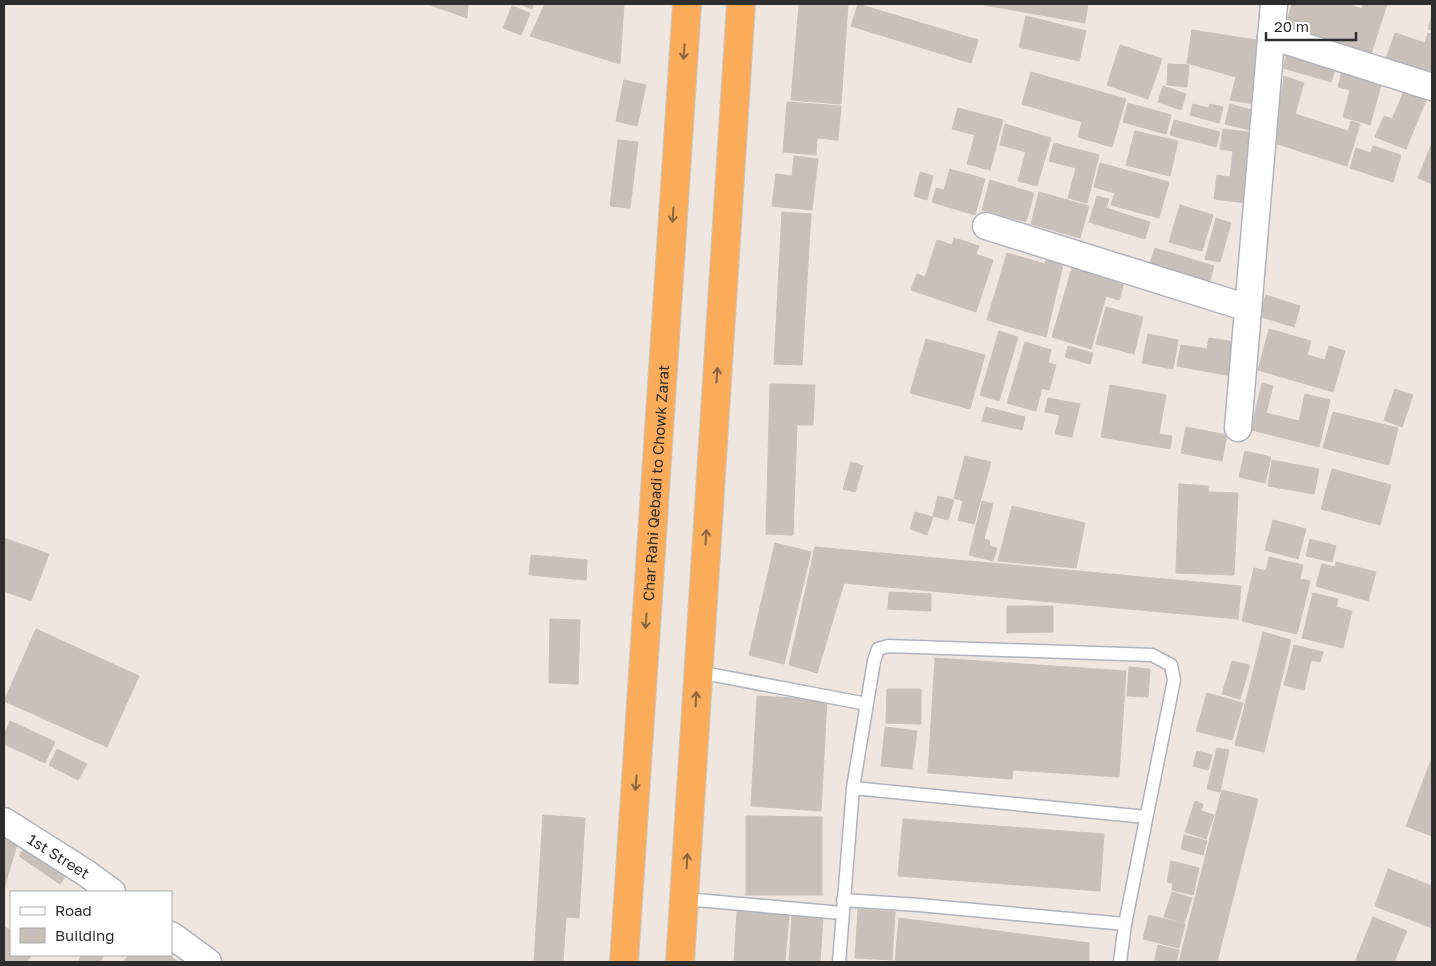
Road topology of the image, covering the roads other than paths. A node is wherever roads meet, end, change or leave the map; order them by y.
1 (687, 4) edge
2 (741, 4) edge
3 (1274, 4) edge
4 (1271, 36) junction
5 (1432, 87) edge
6 (986, 226) dead end
7 (1248, 308) junction
8 (1238, 428) dead end
9 (698, 672) junction
10 (867, 704) junction
11 (853, 788) junction
12 (1146, 817) junction
13 (4, 821) edge
14 (111, 891) edge
15 (685, 899) junction
16 (843, 900) junction
17 (842, 913) junction
18 (1125, 924) junction
19 (172, 936) edge
20 (208, 962) edge
21 (624, 962) edge
22 (680, 962) edge
23 (839, 962) edge
24 (1120, 962) edge

1 -> 21 highway, Char Rahi Qebadi to Chowk Zarat
9 -> 2 highway
3 - 4 street
4 - 5 street
4 - 7 street
6 - 7 street
7 - 8 street
9 - 10 lane
15 -> 9 highway
10 - 11 lane
10 - 12 lane
11 - 12 lane
11 - 16 lane
12 - 18 lane
13 - 14 street, 1st Street
15 - 17 lane
15 - 22 highway
16 - 17 lane
16 - 18 lane
17 - 23 lane
18 - 24 lane
19 - 20 street

